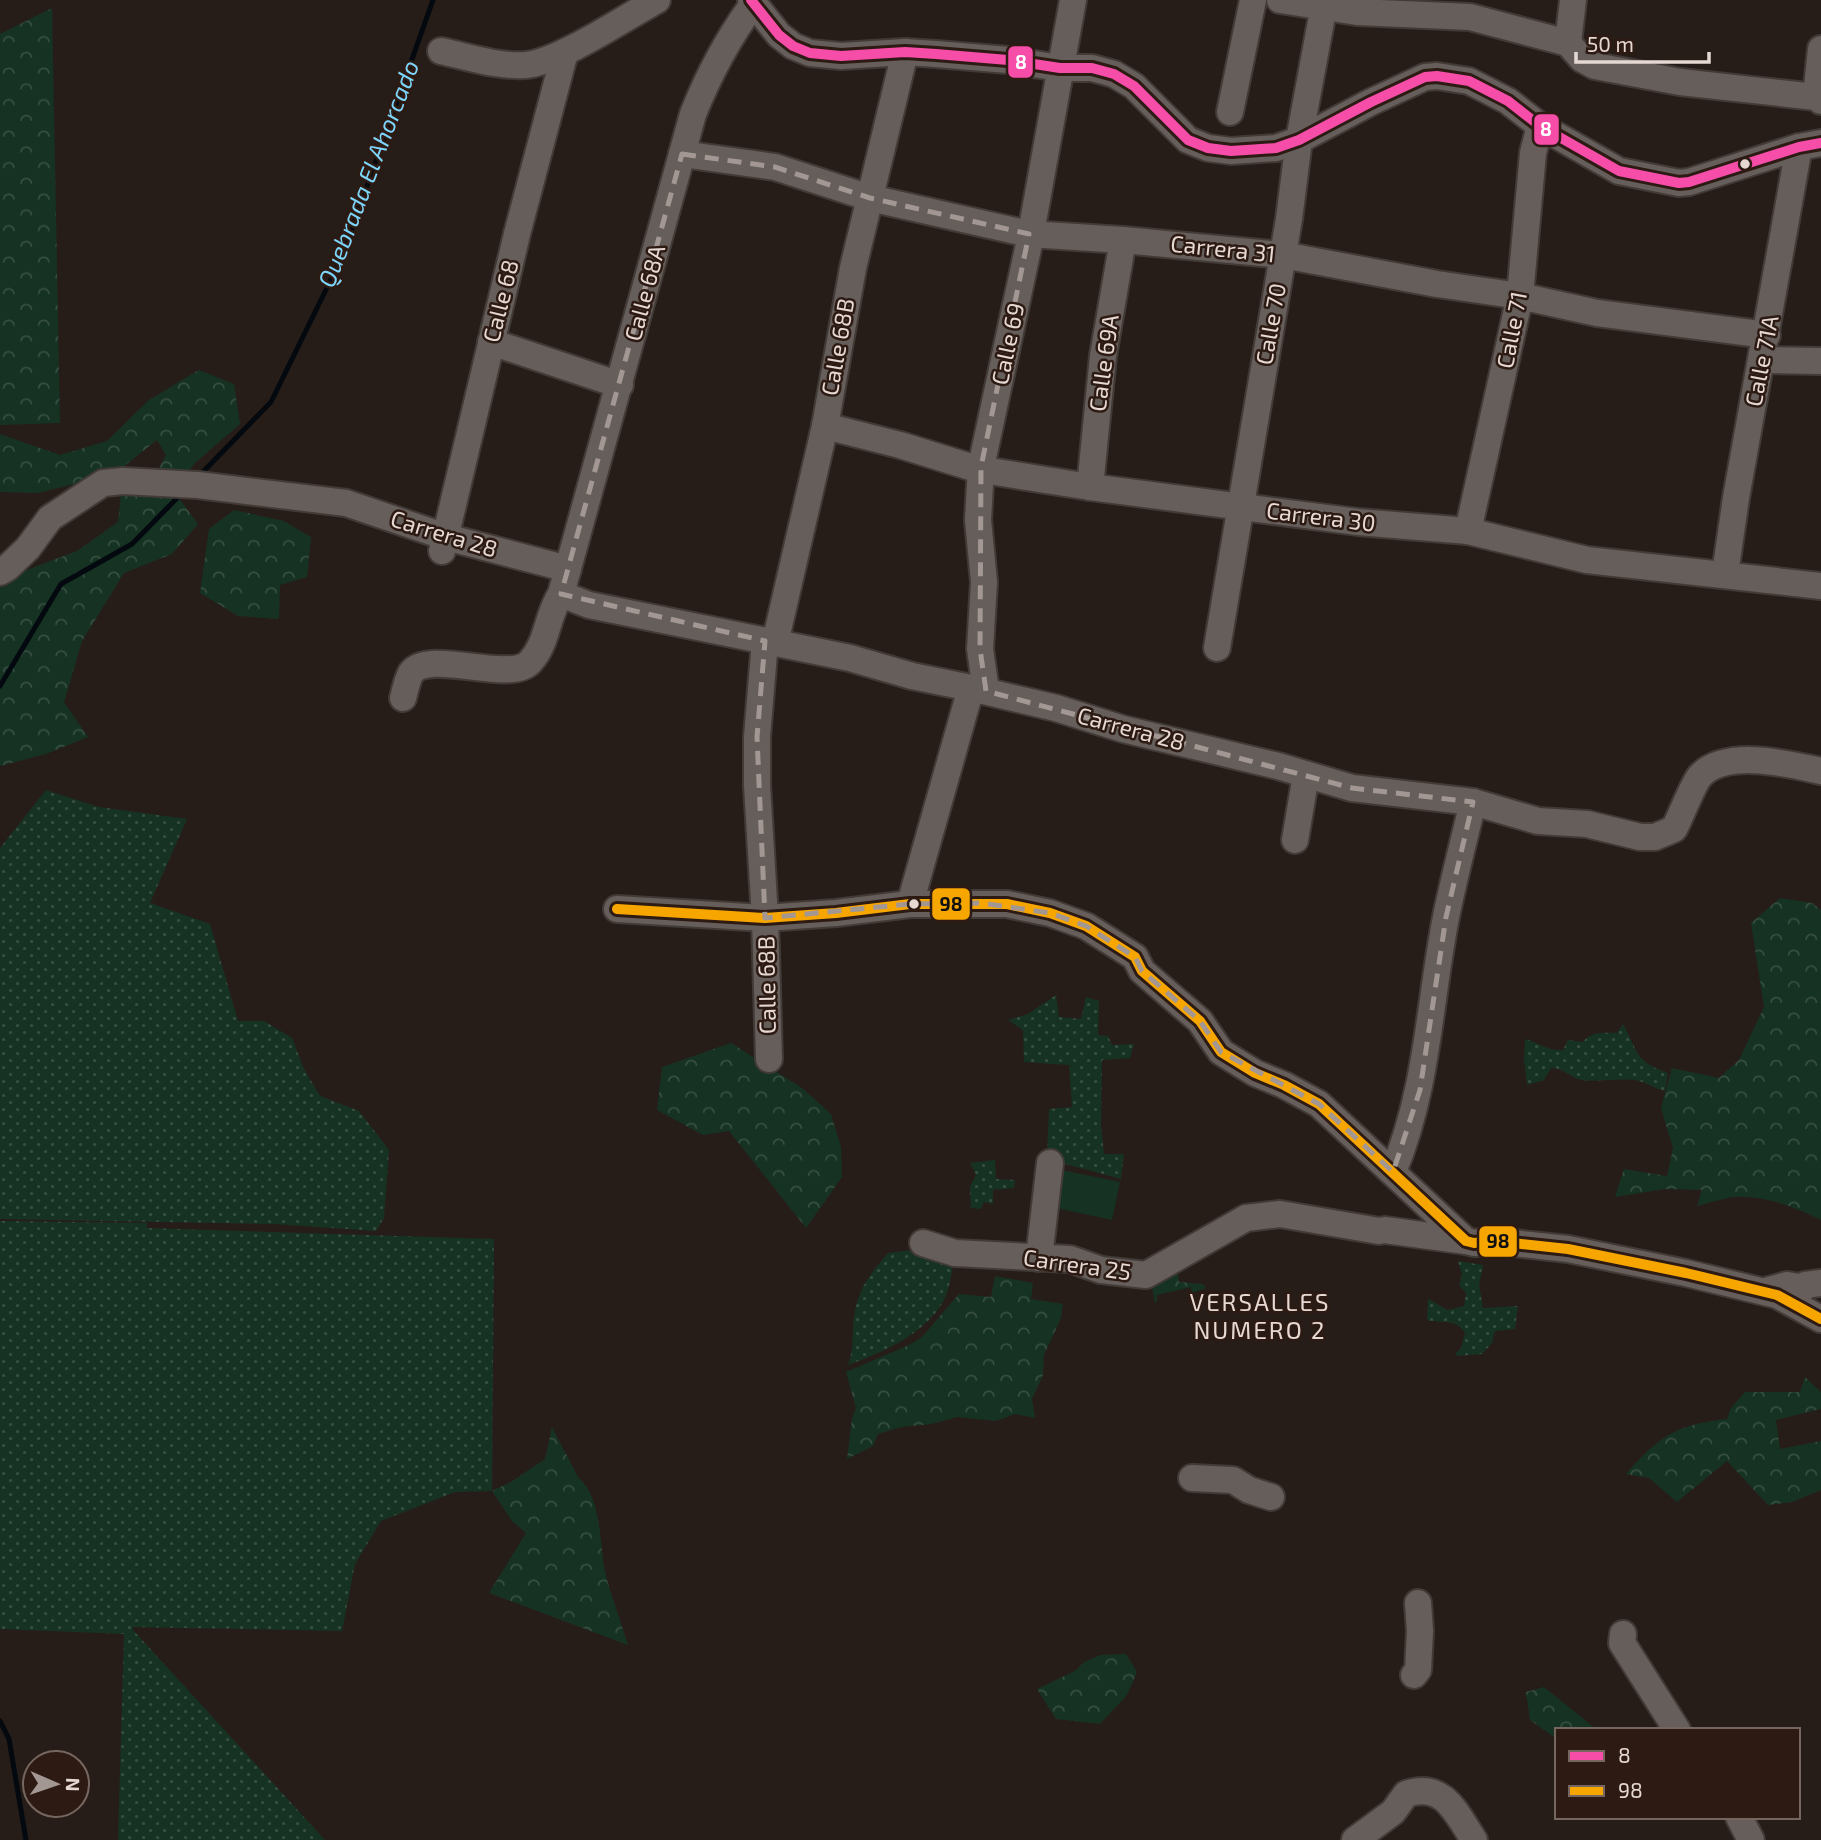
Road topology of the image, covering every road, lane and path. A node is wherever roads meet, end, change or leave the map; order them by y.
1 (616, 0) edge
2 (657, 0) edge
3 (1073, 0) edge
4 (1253, 0) edge
5 (1280, 0) edge
6 (1573, 0) edge
7 (752, 2) edge
8 (1324, 4) edge
9 (594, 36) junction
10 (1568, 43) junction
11 (1821, 49) edge
12 (441, 51) dead end
13 (565, 52) junction
14 (905, 52) junction
15 (1060, 68) junction
16 (1819, 99) edge
17 (1230, 112) dead end
18 (1540, 126) junction
19 (1300, 140) junction
20 (1810, 145) edge
21 (682, 154) junction
22 (870, 198) junction
23 (1029, 234) junction
24 (1123, 240) junction
25 (1283, 255) junction
26 (1520, 296) junction
27 (491, 342) junction
28 (1765, 348) junction
29 (1821, 360) edge
30 (620, 385) junction
31 (825, 426) junction
32 (981, 469) junction
33 (1090, 487) junction
34 (1240, 507) junction
35 (1468, 531) junction
36 (444, 544) junction
37 (0, 572) edge
38 (1726, 574) junction
39 (564, 582) junction
40 (1821, 586) edge
41 (770, 642) junction
42 (1217, 648) dead end
43 (979, 690) junction
44 (403, 698) dead end
45 (1821, 771) edge
46 (1306, 775) junction
47 (1473, 802) junction
48 (1295, 840) dead end
49 (910, 904) junction
50 (617, 909) dead end
51 (765, 918) junction
52 (769, 1059) dead end
53 (1050, 1163) dead end
54 (1393, 1172) junction
55 (1466, 1241) junction
56 (923, 1243) dead end
57 (1039, 1258) junction
58 (1821, 1283) edge
59 (1764, 1291) junction
60 (1821, 1319) edge
61 (1192, 1478) dead end
62 (1271, 1497) dead end
63 (1418, 1603) dead end
64 (1623, 1634) dead end
65 (1414, 1675) dead end
66 (1676, 1728) edge
67 (1740, 1819) edge
68 (1355, 1840) edge
69 (1474, 1840) edge
70 (1751, 1840) edge

1 - 9 street
2 - 9 street
3 - 15 street, Calle 69
4 - 17 street
5 - 8 street
6 - 10 street
7 - 14 street
7 - 21 street, Calle 68A
8 - 10 street
8 - 19 street, Calle 70
9 - 13 street
10 - 16 street
11 - 16 street
12 - 13 street
13 - 27 street, Calle 68
14 - 15 street
14 - 22 street, Calle 68B
15 - 19 street
15 - 23 street, Calle 69
18 - 19 street
18 - 20 street
18 - 26 street, Calle 71
19 - 25 street, Calle 70
20 - 28 street, Calle 71A
21 - 22 street, Carrera 31
21 - 30 street, Calle 68A
22 - 23 street, Carrera 31
22 - 31 street, Calle 68B
23 - 24 street, Carrera 31
23 - 32 street, Calle 69
24 - 25 street, Carrera 31
24 - 33 street, Calle 69A
25 - 26 street, Carrera 31
25 - 34 street, Calle 70
26 - 28 street, Carrera 31
26 - 35 street, Calle 71
27 - 30 street
27 - 36 street, Calle 68
28 - 29 street, Carrera 31
28 - 38 street, Calle 71A
30 - 39 street, Calle 68A
31 - 32 street, Carrera 30
31 - 41 street, Calle 68B
32 - 33 street, Carrera 30
32 - 43 street, Calle 69
33 - 34 street, Carrera 30
34 - 35 street, Carrera 30
34 - 42 street, Calle 70
35 - 38 street, Carrera 30
36 - 37 street, Carrera 28
36 - 39 street, Carrera 28
38 - 40 street, Carrera 30
39 - 41 street, Carrera 28
39 - 44 street, Calle 68A
41 - 43 street, Carrera 28
41 - 51 street, Calle 68B
43 - 46 street, Carrera 28
43 - 49 street, Calle 69
45 - 47 street, Carrera 28
46 - 47 street, Carrera 28
46 - 48 street
47 - 54 street
49 - 51 street
49 - 54 street
50 - 51 street
51 - 52 street, Calle 68B
53 - 57 street
54 - 55 street
55 - 57 street, Carrera 25
55 - 59 street, Carrera 25
56 - 57 street, Carrera 25
58 - 59 street
59 - 60 street
61 - 62 street
63 - 65 street
64 - 66 street
67 - 70 street
68 - 69 street

